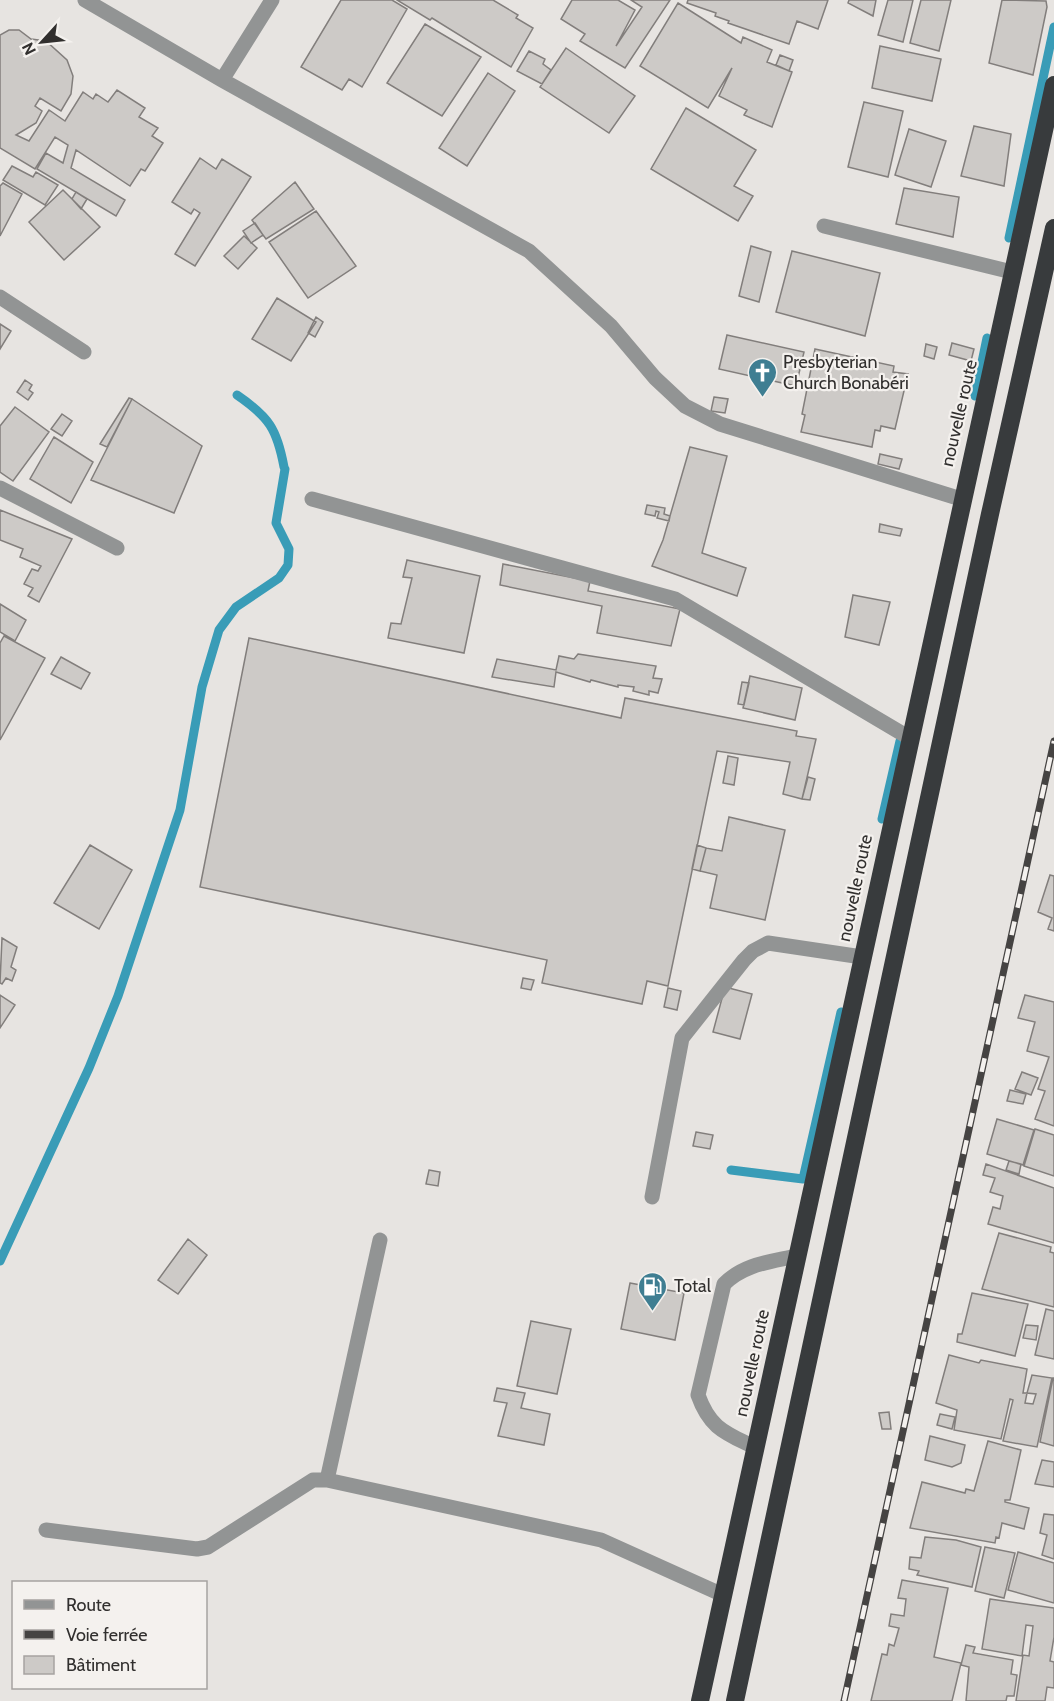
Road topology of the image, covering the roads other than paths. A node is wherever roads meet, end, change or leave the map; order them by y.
1 (85, 0) edge
2 (272, 0) edge
3 (222, 80) junction
4 (1054, 85) edge
5 (824, 226) dead end
6 (1054, 228) edge
7 (1012, 272) junction
8 (0, 297) edge
9 (84, 352) dead end
10 (0, 488) edge
11 (312, 499) dead end
12 (961, 499) junction
13 (117, 548) dead end
14 (908, 737) junction
15 (862, 957) junction
16 (652, 1197) dead end
17 (380, 1239) dead end
18 (796, 1256) junction
19 (756, 1448) junction
20 (327, 1480) junction
21 (46, 1530) dead end
22 (723, 1595) junction
23 (700, 1701) edge
24 (735, 1701) edge

1 - 3 street
2 - 3 street
3 - 12 street
4 - 7 highway, nouvelle route
5 - 7 street
6 - 24 highway
7 - 12 highway, nouvelle route
8 - 9 street
10 - 13 street
11 - 14 street
12 - 14 highway, nouvelle route
14 - 15 highway, nouvelle route
15 - 16 street
15 - 18 highway, nouvelle route
17 - 20 street
18 - 19 highway, nouvelle route
18 - 19 street
19 - 22 highway, nouvelle route
20 - 21 street
20 - 22 street
22 - 23 highway, nouvelle route

